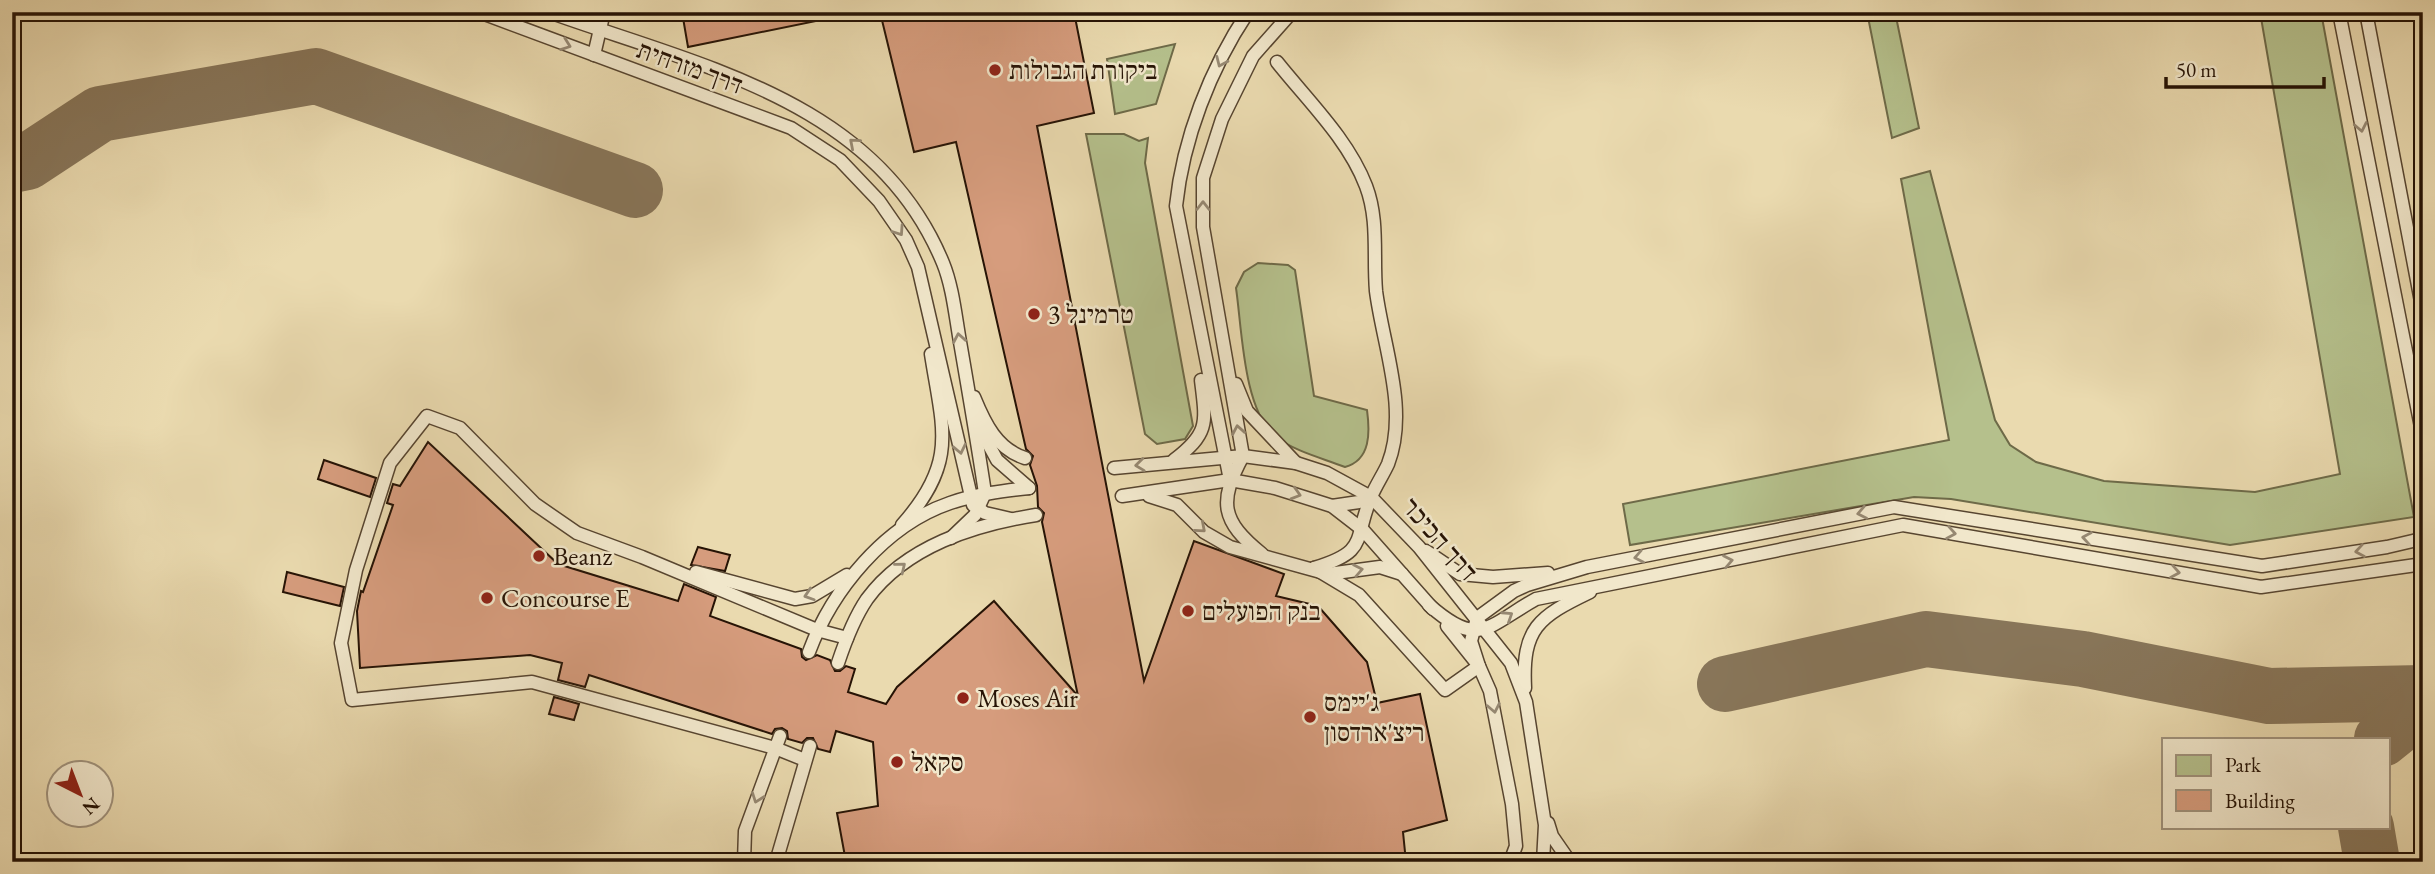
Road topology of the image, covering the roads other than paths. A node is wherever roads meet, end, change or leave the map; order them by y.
1 (479, 12) edge
2 (549, 12) edge
3 (604, 12) edge
4 (1248, 12) edge
5 (1292, 12) edge
6 (2339, 12) edge
7 (2366, 12) edge
8 (602, 31) junction
9 (594, 55) junction
10 (1277, 62) dead end
11 (918, 267) junction
12 (1187, 275) junction
13 (2423, 312) edge
14 (1224, 352) junction
15 (966, 374) junction
16 (2423, 437) edge
17 (1224, 455) junction
18 (1243, 456) junction
19 (1025, 458) dead end
20 (1174, 460) junction
21 (1296, 463) junction
22 (1114, 468) dead end
23 (1230, 480) junction
24 (985, 493) junction
25 (1144, 495) junction
26 (1122, 496) dead end
27 (970, 497) junction
28 (1371, 497) junction
29 (1332, 506) junction
30 (978, 510) junction
31 (1036, 515) dead end
32 (1011, 519) junction
33 (1363, 530) junction
34 (2423, 532) edge
35 (894, 534) junction
36 (951, 538) junction
37 (1419, 547) junction
38 (1262, 554) junction
39 (642, 557) junction
40 (867, 561) junction
41 (2423, 565) edge
42 (1314, 568) junction
43 (1569, 571) junction
44 (1402, 574) junction
45 (1609, 583) junction
46 (1429, 605) junction
47 (1474, 624) junction
48 (817, 630) junction
49 (1486, 630) junction
50 (847, 638) junction
51 (809, 652) dead end
52 (838, 663) dead end
53 (1479, 666) junction
54 (1526, 702) junction
55 (778, 742) junction
56 (810, 746) dead end
57 (805, 760) junction
58 (1540, 797) junction
59 (744, 862) edge
60 (776, 862) edge
61 (1510, 862) edge
62 (1545, 862) edge
63 (1570, 862) edge

1 -> 9 lane, דרך מזרחית
2 - 8 lane
3 - 8 lane
4 -> 12 lane
14 -> 5 lane
6 -> 16 lane
7 - 13 lane
8 - 9 lane
15 -> 8 lane
9 -> 11 lane, דרך מזרחית
10 - 28 lane
11 -> 27 lane
11 - 35 lane
12 - 17 lane
12 - 20 lane
18 -> 14 lane
14 - 21 lane
15 - 19 lane
15 - 24 lane
15 - 24 lane
17 - 18 lane, דרך הכיכר
17 - 20 lane, דרך הכיכר
17 - 23 lane
18 - 21 lane, דרך הכיכר
18 - 23 lane
20 -> 22 lane, דרך הכיכר
21 - 28 lane, דרך הכיכר
23 - 25 lane, דרך הכיכר
23 -> 29 lane, דרך הכיכר
23 - 38 lane
24 - 27 lane
24 - 30 lane
25 - 26 lane, דרך הכיכר
25 -> 38 lane
27 - 30 lane
27 - 35 lane
28 - 29 lane
28 - 33 lane
28 - 37 lane, דרך הכיכר
29 - 33 lane, דרך הכיכר
30 - 32 lane
30 - 36 lane
31 - 32 lane
32 - 36 lane
33 - 42 lane
33 - 44 lane, דרך הכיכר
34 -> 43 lane
35 - 40 lane
50 -> 36 lane
37 - 43 lane
37 - 47 lane, דרך הכיכר
38 - 42 lane
40 -> 39 lane
39 - 48 lane
39 - 55 lane
40 - 48 lane
45 -> 41 lane
42 -> 44 lane
42 - 53 lane
43 - 47 lane
44 - 46 lane, דרך הכיכר
49 -> 45 lane
45 - 54 lane
46 - 47 lane
46 - 53 lane, דרך הכיכר
47 - 49 lane, דרך הכיכר
47 - 53 lane
48 - 50 lane
48 - 51 lane
49 - 54 lane, דרך הכיכר
50 - 52 lane
53 -> 61 lane, דרך הכיכר
54 - 58 lane, דרך הכיכר
55 - 57 lane
55 -> 59 lane
56 - 57 lane
57 - 60 lane
58 - 62 lane, דרך הכיכר
58 - 63 lane

